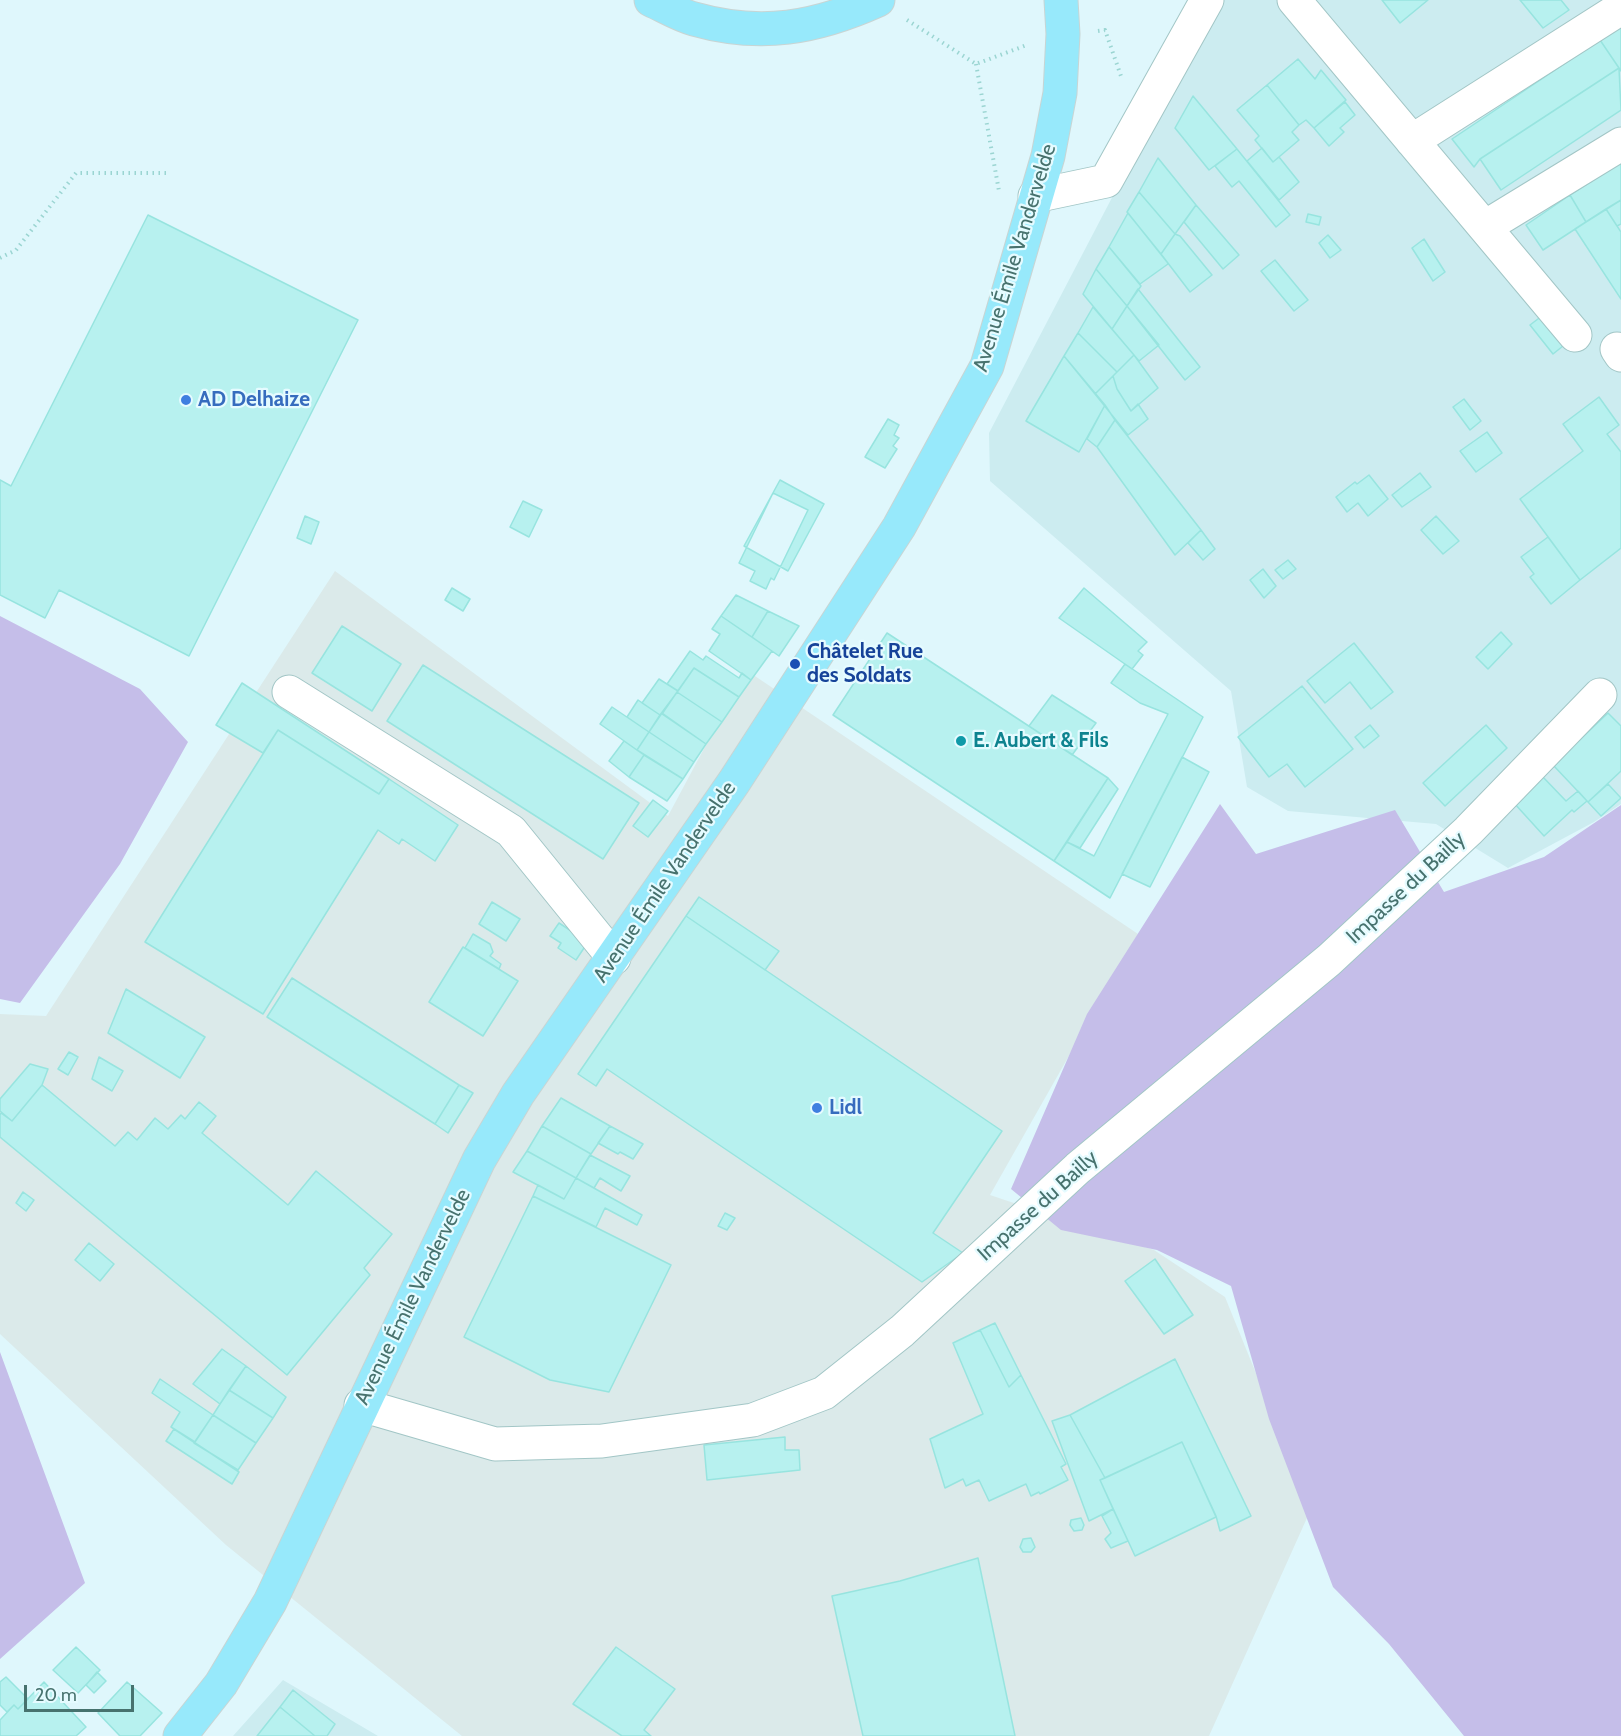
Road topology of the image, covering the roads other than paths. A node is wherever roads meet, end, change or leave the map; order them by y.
1 (651, 0) edge
2 (879, 0) edge
3 (1061, 0) edge
4 (1207, 0) edge
5 (1294, 0) edge
6 (1621, 8) edge
7 (1412, 141) junction
8 (1621, 144) edge
9 (1035, 196) junction
10 (1485, 227) junction
11 (1575, 334) dead end
12 (289, 692) dead end
13 (1600, 695) dead end
14 (614, 958) junction
15 (361, 1405) junction
16 (180, 1736) edge

1 - 2 main road
3 - 9 main road, Avenue Émile Vandervelde
4 - 9 street
5 - 7 street
6 - 7 street
7 - 10 street
8 - 10 street
9 - 14 main road, Avenue Émile Vandervelde
10 - 11 street
12 - 14 street
13 - 15 street, Impasse du Bailly
14 - 15 main road, Avenue Émile Vandervelde
15 - 16 main road, Avenue Émile Vandervelde

